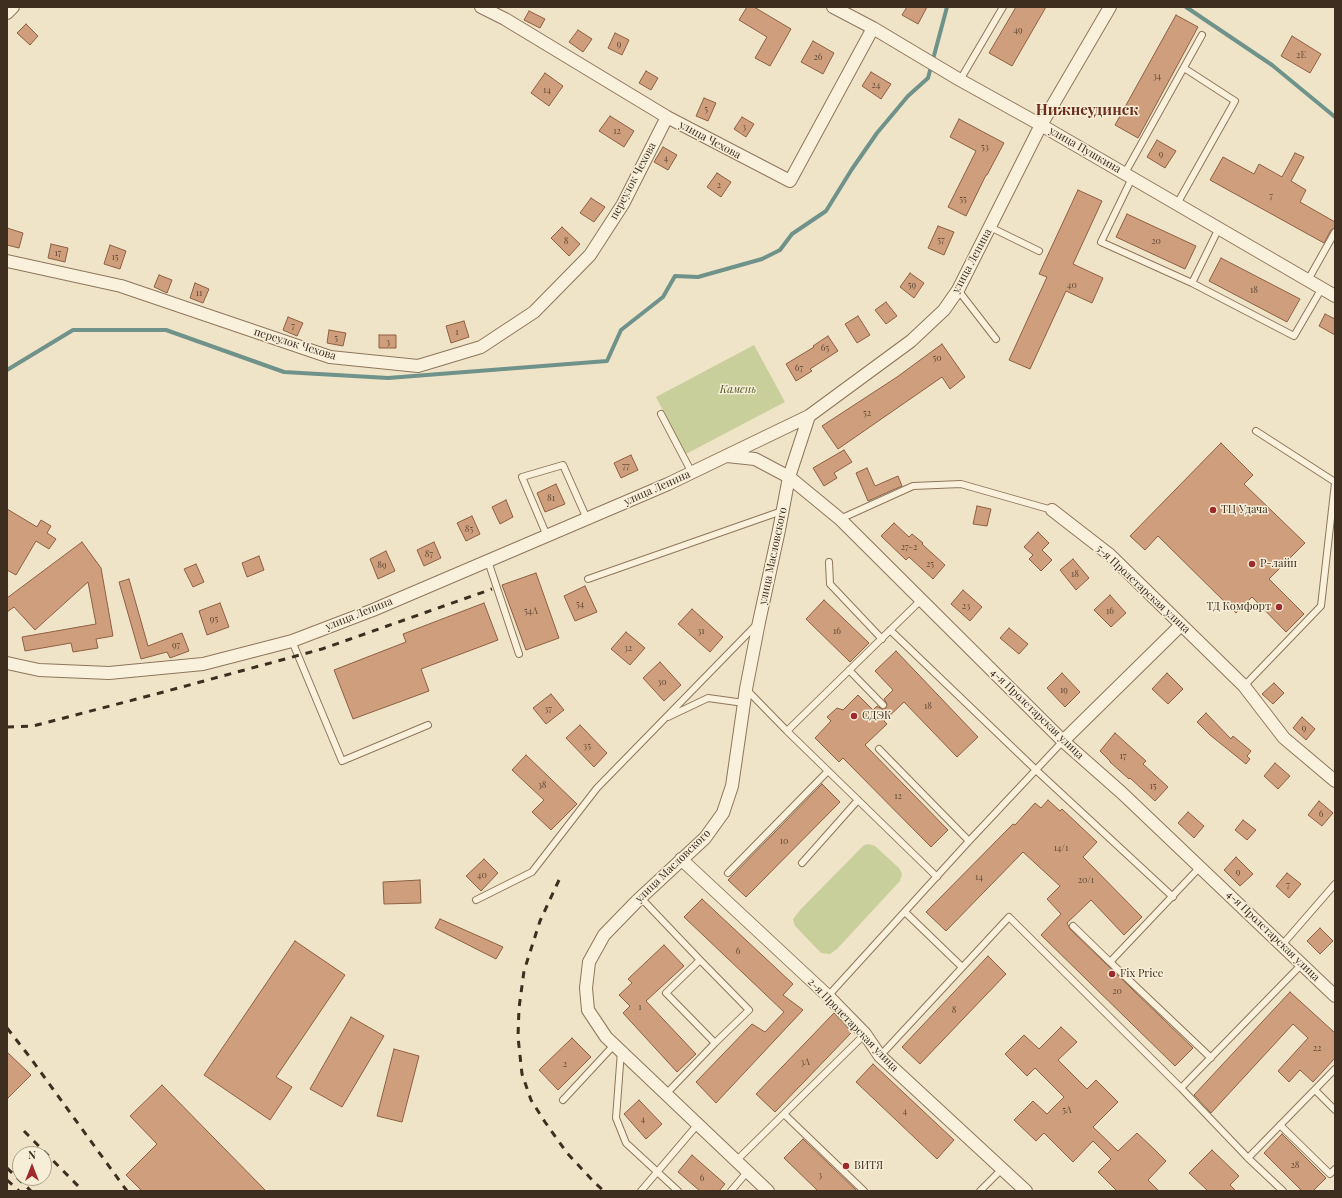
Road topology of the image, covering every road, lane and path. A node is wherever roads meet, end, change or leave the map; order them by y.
1 (13, 7) edge
2 (481, 7) edge
3 (833, 7) edge
4 (1003, 7) edge
5 (1110, 7) edge
6 (7, 13) edge
7 (873, 28) junction
8 (1202, 35) dead end
9 (1184, 68) junction
10 (960, 80) junction
11 (667, 117) junction
12 (1042, 125) junction
13 (1129, 175) junction
14 (1177, 204) junction
15 (990, 227) junction
16 (1219, 228) junction
17 (1335, 232) edge
18 (1038, 251) dead end
19 (7, 261) edge
20 (1308, 280) junction
21 (1192, 283) junction
22 (1322, 288) junction
23 (958, 290) junction
24 (1335, 296) edge
25 (996, 339) dead end
26 (661, 414) dead end
27 (809, 416) junction
28 (1256, 431) dead end
29 (727, 456) junction
30 (692, 473) junction
31 (789, 477) junction
32 (1335, 482) edge
33 (1052, 510) joint
34 (782, 511) junction
35 (587, 518) junction
36 (840, 519) junction
37 (546, 536) junction
38 (488, 561) junction
39 (829, 562) dead end
40 (588, 579) dead end
41 (921, 600) junction
42 (759, 622) junction
43 (1181, 625) junction
44 (890, 630) junction
45 (882, 639) junction
46 (292, 641) junction
47 (519, 654) dead end
48 (7, 662) edge
49 (849, 670) junction
50 (1244, 686) junction
51 (746, 689) junction
52 (744, 703) junction
53 (883, 705) dead end
54 (665, 718) junction
55 (428, 726) dead end
56 (787, 731) junction
57 (1063, 741) junction
58 (879, 749) dead end
59 (1036, 770) junction
60 (828, 771) junction
61 (1335, 781) edge
62 (858, 800) junction
63 (969, 841) junction
64 (681, 859) junction
65 (802, 863) dead end
66 (1200, 868) junction
67 (728, 873) dead end
68 (937, 877) junction
69 (1335, 884) edge
70 (1173, 896) junction
71 (641, 898) junction
72 (476, 900) dead end
73 (905, 912) junction
74 (1074, 926) dead end
75 (1282, 945) junction
76 (700, 960) junction
77 (1110, 962) junction
78 (1302, 964) junction
79 (962, 967) junction
80 (828, 996) junction
81 (1335, 996) edge
82 (865, 1034) junction
83 (715, 1044) junction
84 (618, 1048) junction
85 (880, 1056) junction
86 (1211, 1058) junction
87 (1335, 1069) edge
88 (1182, 1088) junction
89 (1314, 1090) junction
90 (666, 1094) junction
91 (563, 1100) dead end
92 (1335, 1110) edge
93 (784, 1114) junction
94 (698, 1124) junction
95 (1280, 1125) junction
96 (1248, 1158) junction
97 (737, 1160) junction
98 (1002, 1169) junction
99 (1335, 1169) edge
100 (658, 1172) junction
101 (748, 1172) junction
102 (641, 1191) edge
103 (678, 1191) edge
104 (731, 1191) edge
105 (768, 1191) edge
106 (864, 1191) edge
107 (980, 1191) edge
108 (1026, 1191) edge
109 (1283, 1191) edge

1 - 6 street
2 - 11 street, улица Чехова
3 - 7 street, улица Пушкина
4 - 10 lane
5 - 12 street, улица Ленина
7 - 10 street, улица Пушкина
7 - 11 street, улица Чехова
8 - 9 lane
9 - 13 lane
9 - 14 lane
10 - 12 street, улица Пушкина
11 - 19 street, переулок Чехова
12 - 13 street, улица Пушкина
12 - 15 street, улица Ленина
13 - 14 street, улица Пушкина
13 - 21 lane
14 - 16 street, улица Пушкина
15 - 18 lane
15 - 23 street, улица Ленина
16 - 20 street, улица Пушкина
16 - 21 lane
17 - 20 lane
20 - 22 street, улица Пушкина
21 - 22 lane
22 - 24 street, улица Пушкина
23 - 25 lane
23 - 27 street, улица Ленина
26 - 30 lane
27 - 29 street, улица Ленина
27 - 31 street, улица Масловского
28 - 32 lane
29 - 30 street, улица Ленина
29 - 31 street, 4-я Пролетарская улица
30 - 35 street, улица Ленина
31 - 34 street, улица Масловского
31 - 36 street, 4-я Пролетарская улица
32 - 50 lane
33 - 36 lane, 5-я Пролетарская улица
33 - 43 street, 5-я Пролетарская улица
34 - 40 lane
34 - 42 street, улица Масловского
35 - 37 street, улица Ленина
35 - 37 lane
36 - 41 street, 4-я Пролетарская улица
37 - 38 street, улица Ленина
38 - 46 street, улица Ленина
38 - 47 lane
39 - 45 lane
41 - 44 lane
41 - 57 street, 4-я Пролетарская улица
42 - 51 street, улица Масловского
42 - 54 lane
43 - 50 street, 5-я Пролетарская улица
43 - 57 street
44 - 45 lane
44 - 59 lane
45 - 49 lane
46 - 48 street, улица Ленина
46 - 55 lane
49 - 53 lane
49 - 56 lane
50 - 61 street, 5-я Пролетарская улица
51 - 52 street, улица Масловского
51 - 56 lane
52 - 54 lane
52 - 64 street, улица Масловского
54 - 72 lane
56 - 60 lane
57 - 59 lane
57 - 66 street, 4-я Пролетарская улица
58 - 63 lane
59 - 63 lane
59 - 70 lane
60 - 62 lane
60 - 67 lane
62 - 65 lane
62 - 68 lane
63 - 68 lane
64 - 71 street, улица Масловского
64 - 80 street, 2-я Пролетарская улица
66 - 70 lane
66 - 75 street, 4-я Пролетарская улица
68 - 73 lane
69 - 75 lane
70 - 77 lane
71 - 76 lane
71 - 84 street, улица Масловского
73 - 79 lane
73 - 80 lane
74 - 77 lane
75 - 78 street, 4-я Пролетарская улица
76 - 83 lane
76 - 83 lane
77 - 86 lane
78 - 81 street, 4-я Пролетарская улица
78 - 86 lane
79 - 85 lane
79 - 88 lane
80 - 82 street, 2-я Пролетарская улица
82 - 85 street, 2-я Пролетарская улица
82 - 93 lane
83 - 90 lane
84 - 90 street, улица Масловского
84 - 91 lane
84 - 100 lane
85 - 98 street, 2-я Пролетарская улица
86 - 88 lane
87 - 89 lane
88 - 96 lane
89 - 92 lane
89 - 95 lane
90 - 94 street, улица Масловского
93 - 97 lane
93 - 106 lane
94 - 97 street, улица Масловского
94 - 100 lane
95 - 96 lane
95 - 99 lane
96 - 109 lane
97 - 101 street, улица Масловского
98 - 107 lane
98 - 108 street, 2-я Пролетарская улица
100 - 102 lane
100 - 103 lane
101 - 104 lane
101 - 105 street, улица Масловского

